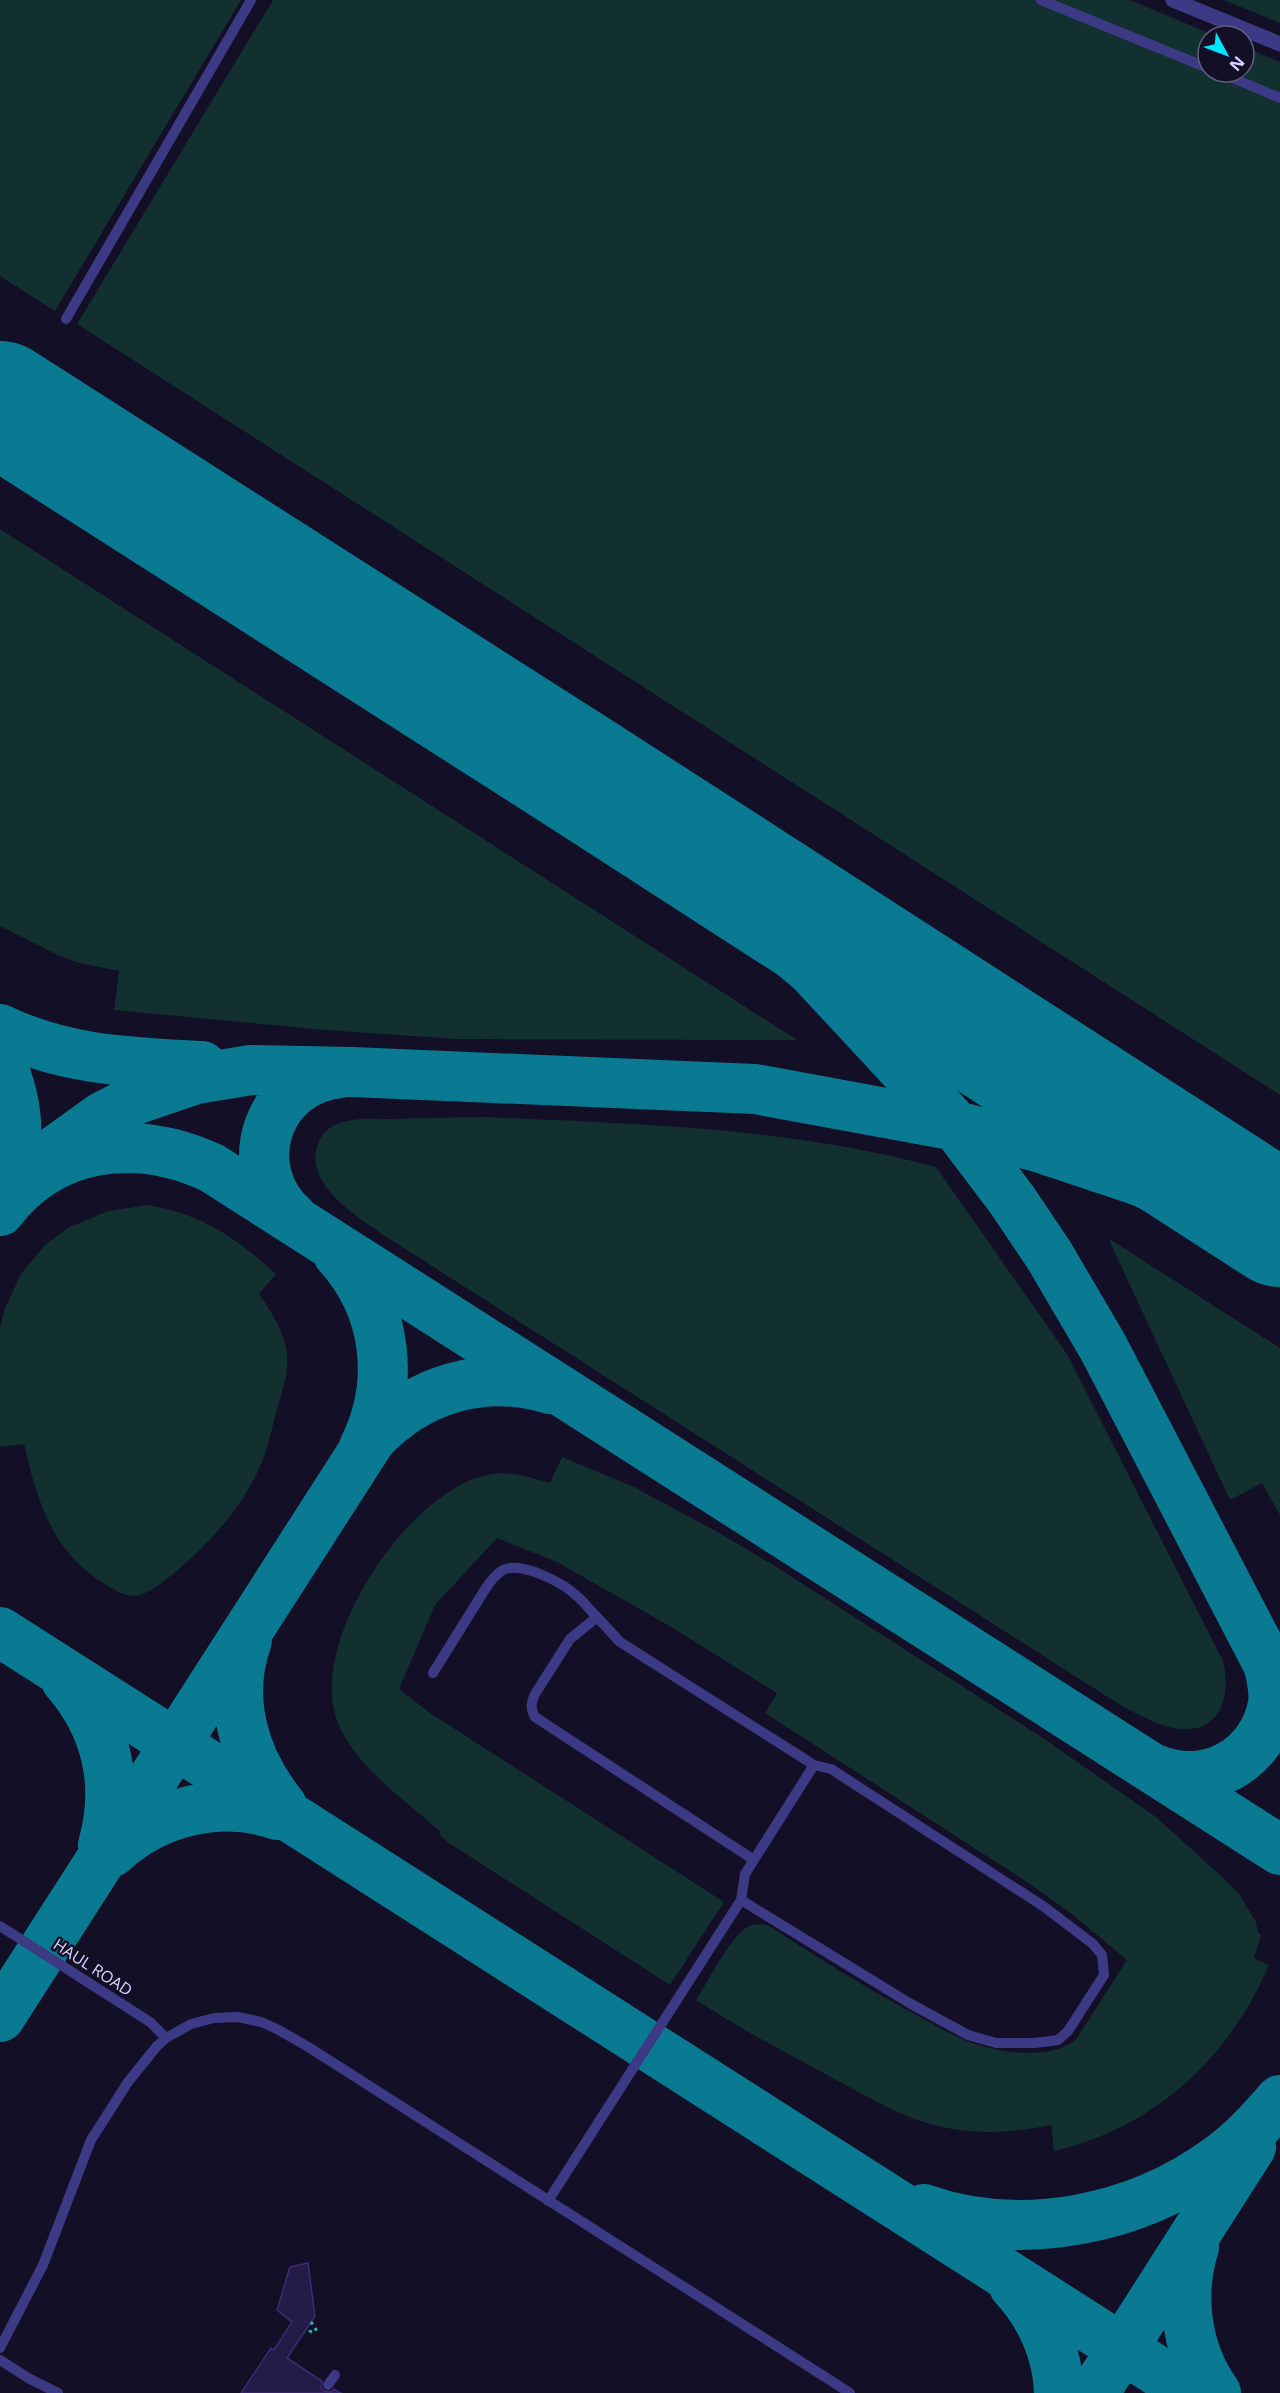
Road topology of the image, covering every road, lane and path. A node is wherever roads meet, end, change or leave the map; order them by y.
1 (251, 0) edge
2 (1041, 0) edge
3 (1173, 0) edge
4 (1280, 44) edge
5 (1196, 63) edge
6 (1247, 84) edge
7 (1280, 98) edge
8 (66, 319) dead end
9 (597, 1617) junction
10 (433, 1673) dead end
11 (814, 1765) junction
12 (754, 1860) junction
13 (741, 1900) junction
14 (0, 1926) edge
15 (166, 2038) junction
16 (548, 2201) junction
17 (0, 2348) edge
18 (0, 2360) edge
19 (335, 2375) dead end
20 (328, 2385) dead end
21 (58, 2393) edge
22 (850, 2393) edge

1 - 8 lane
2 - 5 lane
3 - 4 street
6 - 7 lane
9 - 10 lane
9 - 11 lane
9 - 12 lane
11 - 12 lane
11 - 13 lane
12 - 13 lane
13 - 16 lane
14 - 15 lane, HAUL ROAD
15 - 16 lane
15 - 17 lane
16 - 22 lane
18 - 21 lane
19 - 20 lane

